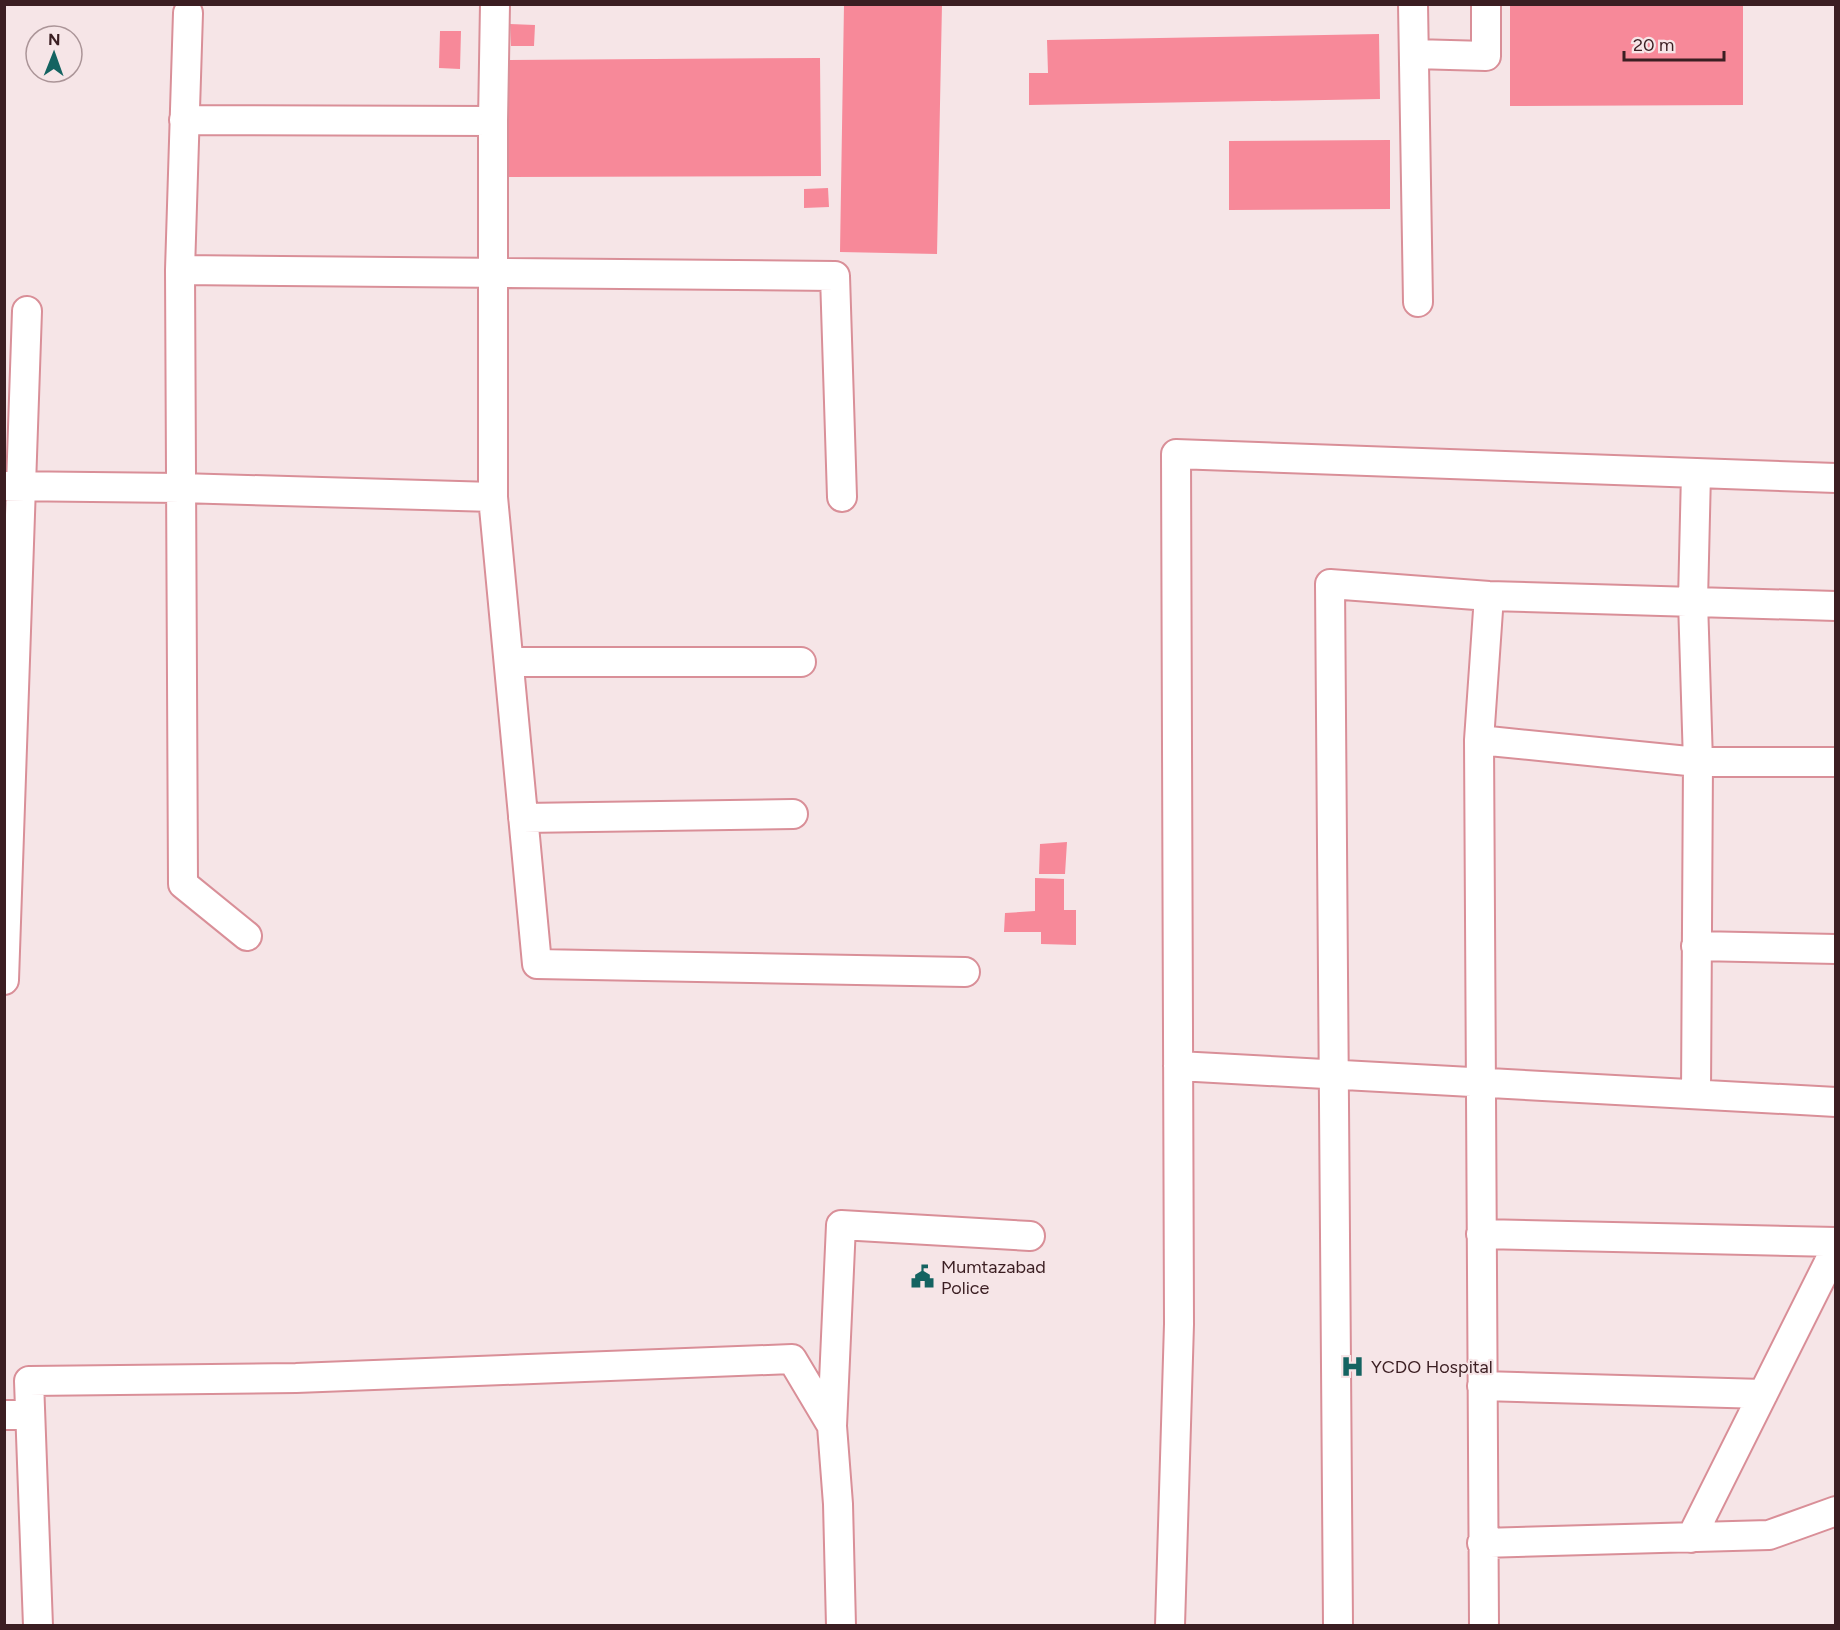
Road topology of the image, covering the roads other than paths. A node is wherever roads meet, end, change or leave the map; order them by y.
1 (495, 4) edge
2 (1413, 4) edge
3 (1486, 4) edge
4 (188, 13) dead end
5 (1414, 54) junction
6 (184, 120) junction
7 (493, 122) junction
8 (180, 270) junction
9 (494, 271) junction
10 (1418, 302) dead end
11 (27, 311) dead end
12 (1696, 473) junction
13 (1836, 478) edge
14 (13, 486) edge
15 (180, 488) junction
16 (493, 497) junction
17 (842, 497) dead end
18 (1489, 596) junction
19 (1693, 601) junction
20 (1836, 606) edge
21 (508, 662) junction
22 (801, 662) dead end
23 (1479, 740) junction
24 (1698, 762) junction
25 (1836, 762) edge
26 (794, 814) dead end
27 (523, 818) junction
28 (247, 936) dead end
29 (1696, 946) junction
30 (1836, 949) edge
31 (965, 972) dead end
32 (4, 980) edge
33 (1178, 1066) junction
34 (1334, 1074) junction
35 (1479, 1082) junction
36 (1696, 1094) junction
37 (1836, 1102) edge
38 (1481, 1234) junction
39 (1030, 1236) dead end
40 (1836, 1242) edge
41 (1836, 1248) edge
42 (17, 1380) edge
43 (1482, 1386) junction
44 (1762, 1394) junction
45 (17, 1415) edge
46 (832, 1426) junction
47 (1836, 1511) edge
48 (1691, 1538) junction
49 (1482, 1543) junction
50 (38, 1626) edge
51 (841, 1626) edge
52 (1170, 1626) edge
53 (1338, 1626) edge
54 (1484, 1626) edge

1 - 7 street
2 - 5 street
3 - 5 street
4 - 6 street
5 - 10 street
6 - 7 street
6 - 8 street
7 - 9 street
8 - 9 street
8 - 15 street
9 - 16 street
9 - 17 street
11 - 14 street
12 - 13 street
12 - 19 street
12 - 33 street
14 - 15 street
14 - 32 street
15 - 16 street
15 - 28 street
16 - 21 street
18 - 19 street
18 - 23 street
18 - 34 street
19 - 20 street
19 - 24 street
21 - 22 street
21 - 27 street
23 - 24 street
23 - 35 street
24 - 25 street
24 - 29 street
26 - 27 street
27 - 31 street
29 - 30 street
29 - 36 street
33 - 34 street
33 - 52 street
34 - 35 street
34 - 53 street
35 - 36 street
35 - 38 street
36 - 37 street
38 - 40 street
38 - 43 street
39 - 46 street
41 - 44 street
42 - 45 street
42 - 46 street
43 - 44 street
43 - 49 street
44 - 48 street
45 - 50 street
46 - 51 street
47 - 48 street
48 - 49 street
49 - 54 street

